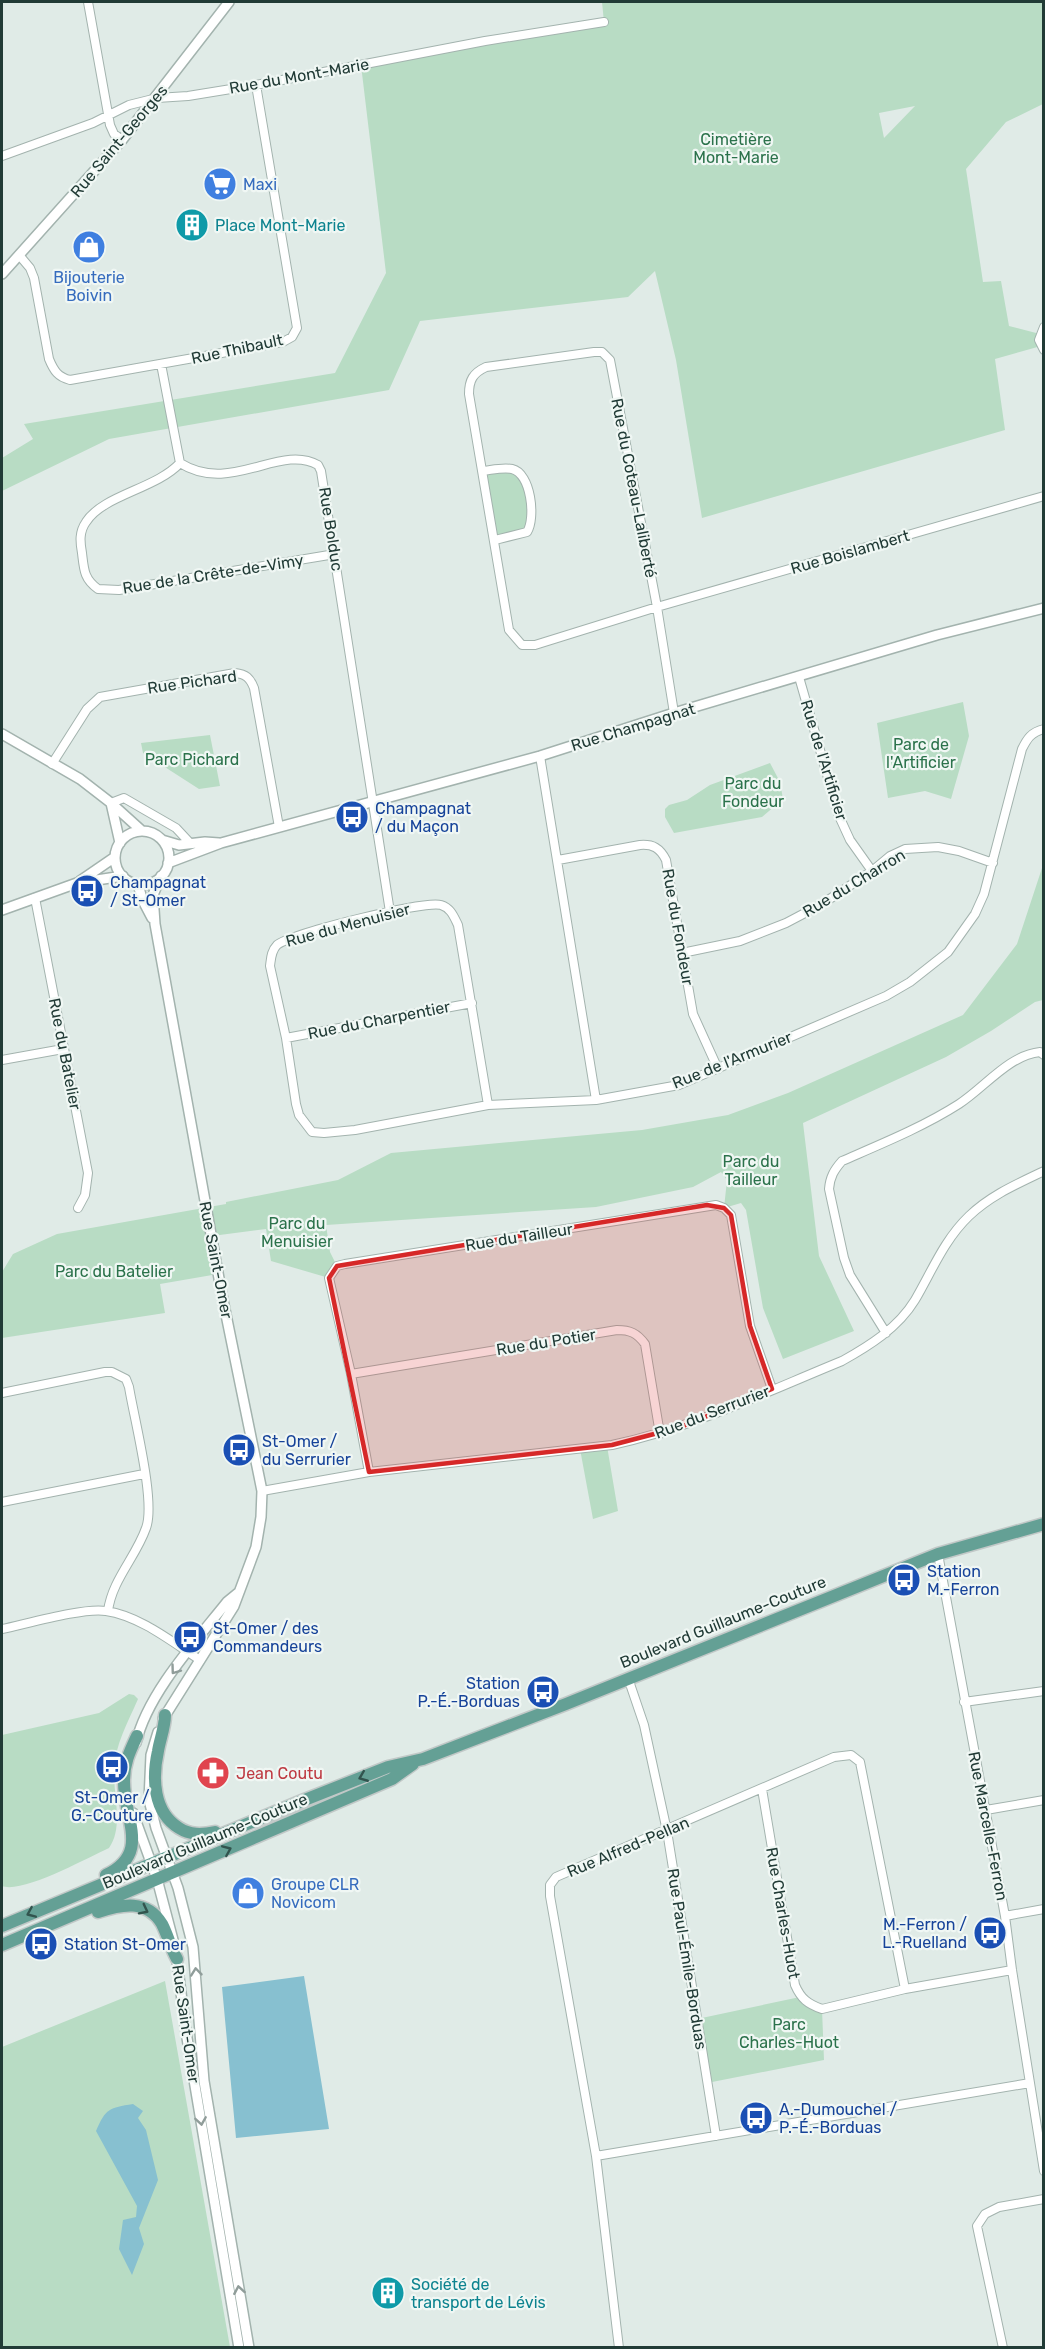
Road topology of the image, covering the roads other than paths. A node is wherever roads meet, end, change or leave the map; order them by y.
1 (88, 2) edge
2 (229, 2) edge
3 (604, 22) dead end
4 (256, 85) junction
5 (157, 98) junction
6 (109, 116) junction
7 (122, 140) junction
8 (2, 156) edge
9 (19, 255) junction
10 (2, 274) edge
11 (1044, 327) edge
12 (1042, 348) edge
13 (161, 364) junction
14 (180, 463) junction
15 (483, 471) junction
16 (1044, 496) edge
17 (495, 540) junction
18 (334, 554) junction
19 (657, 607) junction
20 (1044, 608) edge
21 (799, 676) junction
22 (674, 713) junction
23 (1044, 729) edge
24 (2, 734) edge
25 (540, 756) junction
26 (52, 764) junction
27 (373, 800) junction
28 (111, 803) junction
29 (279, 827) junction
30 (142, 831) junction
31 (162, 840) junction
32 (120, 843) junction
33 (190, 843) junction
34 (221, 843) junction
35 (115, 858) junction
36 (558, 860) junction
37 (168, 863) junction
38 (993, 863) junction
39 (872, 872) junction
40 (123, 876) junction
41 (161, 876) junction
42 (77, 883) junction
43 (138, 884) junction
44 (35, 898) junction
45 (2, 910) edge
46 (390, 912) junction
47 (155, 924) junction
48 (682, 953) junction
49 (472, 1003) junction
50 (286, 1038) junction
51 (63, 1049) junction
52 (1044, 1055) edge
53 (2, 1060) edge
54 (717, 1069) junction
55 (596, 1100) junction
56 (488, 1105) junction
57 (1044, 1171) edge
58 (78, 1208) dead end
59 (886, 1333) junction
60 (351, 1374) junction
61 (772, 1389) junction
62 (2, 1393) edge
63 (660, 1434) junction
64 (369, 1472) junction
65 (144, 1474) junction
66 (262, 1491) junction
67 (2, 1502) edge
68 (1044, 1524) edge
69 (938, 1554) junction
70 (238, 1593) junction
71 (108, 1611) junction
72 (2, 1629) edge
73 (188, 1652) junction
74 (200, 1660) junction
75 (628, 1678) junction
76 (1044, 1691) edge
77 (964, 1702) junction
78 (165, 1714) junction
79 (137, 1736) junction
80 (419, 1760) junction
81 (762, 1789) junction
82 (1044, 1800) edge
83 (986, 1810) junction
84 (248, 1823) junction
85 (667, 1831) junction
86 (166, 1858) junction
87 (151, 1864) junction
88 (173, 1872) junction
89 (157, 1879) junction
90 (61, 1900) junction
91 (1044, 1910) edge
92 (1005, 1916) junction
93 (68, 1917) junction
94 (2, 1926) edge
95 (2, 1945) edge
96 (177, 1959) junction
97 (1012, 1970) junction
98 (905, 1989) junction
99 (1030, 2083) junction
100 (716, 2136) junction
101 (596, 2156) junction
102 (1044, 2171) edge
103 (1044, 2199) edge
104 (239, 2348) edge
105 (249, 2348) edge
106 (619, 2348) edge
107 (1003, 2348) edge

1 - 6 street
2 - 5 street, Rue Saint-Georges
3 - 4 street, Rue du Mont-Marie
4 - 5 street, Rue du Mont-Marie
4 - 13 street, Rue Thibault
5 - 6 street, Rue du Mont-Marie
5 - 7 street, Rue Saint-Georges
6 - 7 street
6 - 8 street, Rue du Mont-Marie
7 - 9 street, Rue Saint-Georges
9 - 10 street, Rue Saint-Georges
9 - 13 street, Rue Thibault
11 - 12 street
13 - 14 street
14 - 18 street, Rue Bolduc
14 - 18 street, Rue de la Crête-de-Vimy
15 - 17 street, Rue du Coteau-Laliberté
15 - 17 street
15 - 19 street, Rue du Coteau-Laliberté
16 - 19 street, Rue Boislambert
17 - 19 street, Rue du Coteau-Laliberté
18 - 27 street, Rue Bolduc
19 - 22 street
20 - 21 street, Rue Champagnat
21 - 22 street, Rue Champagnat
21 - 39 street, Rue de l'Artificier
22 - 25 street, Rue Champagnat
23 - 38 street, Rue de l'Armurier
24 - 26 street
25 - 27 street, Rue Champagnat
25 - 36 street
26 - 28 street
26 - 29 street, Rue Pichard
27 - 29 street, Rue Champagnat
27 - 46 street, Rue Bolduc
28 - 30 street
28 - 32 street
28 - 33 street
29 - 34 street, Rue Champagnat
30 - 31 street
30 - 32 street
31 - 33 street, Rue Champagnat
31 - 37 street
32 - 35 street
33 - 34 street, Rue Champagnat
34 - 37 street, Rue Champagnat
35 - 40 street
35 - 42 street
36 - 48 street, Rue du Fondeur
36 - 55 street
37 - 41 street
38 - 39 street, Rue du Charron
38 - 54 street, Rue de l'Armurier
39 - 48 street, Rue du Charron
40 - 42 street
40 - 43 street
41 - 43 street
41 - 47 street, Rue Saint-Omer
42 - 44 street
43 - 47 street, Rue Saint-Omer
44 - 45 street
44 - 51 street, Rue du Batelier
46 - 49 street, Rue du Menuisier
46 - 50 street, Rue du Menuisier
47 - 66 street, Rue Saint-Omer
48 - 54 street, Rue du Fondeur
49 - 50 street, Rue du Charpentier
49 - 56 street, Rue du Menuisier
50 - 56 street, Rue du Menuisier
51 - 53 street
51 - 58 street, Rue du Batelier
52 - 59 street
54 - 55 street, Rue de l'Armurier
55 - 56 street, Rue du Menuisier
57 - 59 street, Rue du Serrurier
59 - 61 street, Rue du Serrurier
60 - 61 street, Rue du Tailleur
60 - 63 street, Rue du Potier
60 - 64 street, Rue du Tailleur
61 - 63 street, Rue du Serrurier
62 - 65 street
63 - 64 street, Rue du Serrurier
64 - 66 street, Rue du Serrurier
65 - 67 street
65 - 71 street
66 - 70 street, Rue Saint-Omer
68 - 69 main road, Boulevard Guillaume-Couture
69 - 75 main road, Boulevard Guillaume-Couture
69 - 77 street, Rue Marcelle-Ferron
70 - 73 street, Rue Saint-Omer
70 - 74 street, Rue Saint-Omer
71 - 72 street
71 - 73 street
73 - 74 street
73 -> 79 street, Rue Saint-Omer
74 - 78 street, Rue Saint-Omer
75 - 80 main road, Boulevard Guillaume-Couture
75 - 85 street, Rue Paul-Émile-Borduas
76 - 77 street
77 - 83 street, Rue Marcelle-Ferron
78 - 84 main road
78 - 86 street, Rue Saint-Omer
79 - 87 street, Rue Saint-Omer
79 - 90 main road
80 -> 84 main road, Boulevard Guillaume-Couture
88 -> 80 main road, Boulevard Guillaume-Couture
81 - 85 street, Rue Alfred-Pellan
81 - 98 street, Rue Charles-Huot
81 - 98 street, Rue Alfred-Pellan
82 - 83 street
83 - 92 street, Rue Marcelle-Ferron
84 - 86 main road, Boulevard Guillaume-Couture
85 - 100 street, Rue Paul-Émile-Borduas
85 - 101 street, Rue Alfred-Pellan
86 - 87 main road, Boulevard Guillaume-Couture
86 - 88 street, Rue Saint-Omer
87 - 89 street, Rue Saint-Omer
87 - 90 main road, Boulevard Guillaume-Couture
88 - 89 main road, Boulevard Guillaume-Couture
105 -> 88 street, Rue Saint-Omer
89 - 93 main road, Boulevard Guillaume-Couture
89 - 96 street, Rue Saint-Omer
90 -> 94 main road, Boulevard Guillaume-Couture
91 - 92 street
92 - 97 street, Rue Marcelle-Ferron
93 - 95 main road, Boulevard Guillaume-Couture
93 -> 96 main road
96 -> 104 street, Rue Saint-Omer
97 - 98 street, Rue Charles-Huot
97 - 99 street, Rue Marcelle-Ferron
99 - 100 street
99 - 102 street, Rue Marcelle-Ferron
100 - 101 street
101 - 106 street, Rue Alfred-Pellan
103 - 107 street

